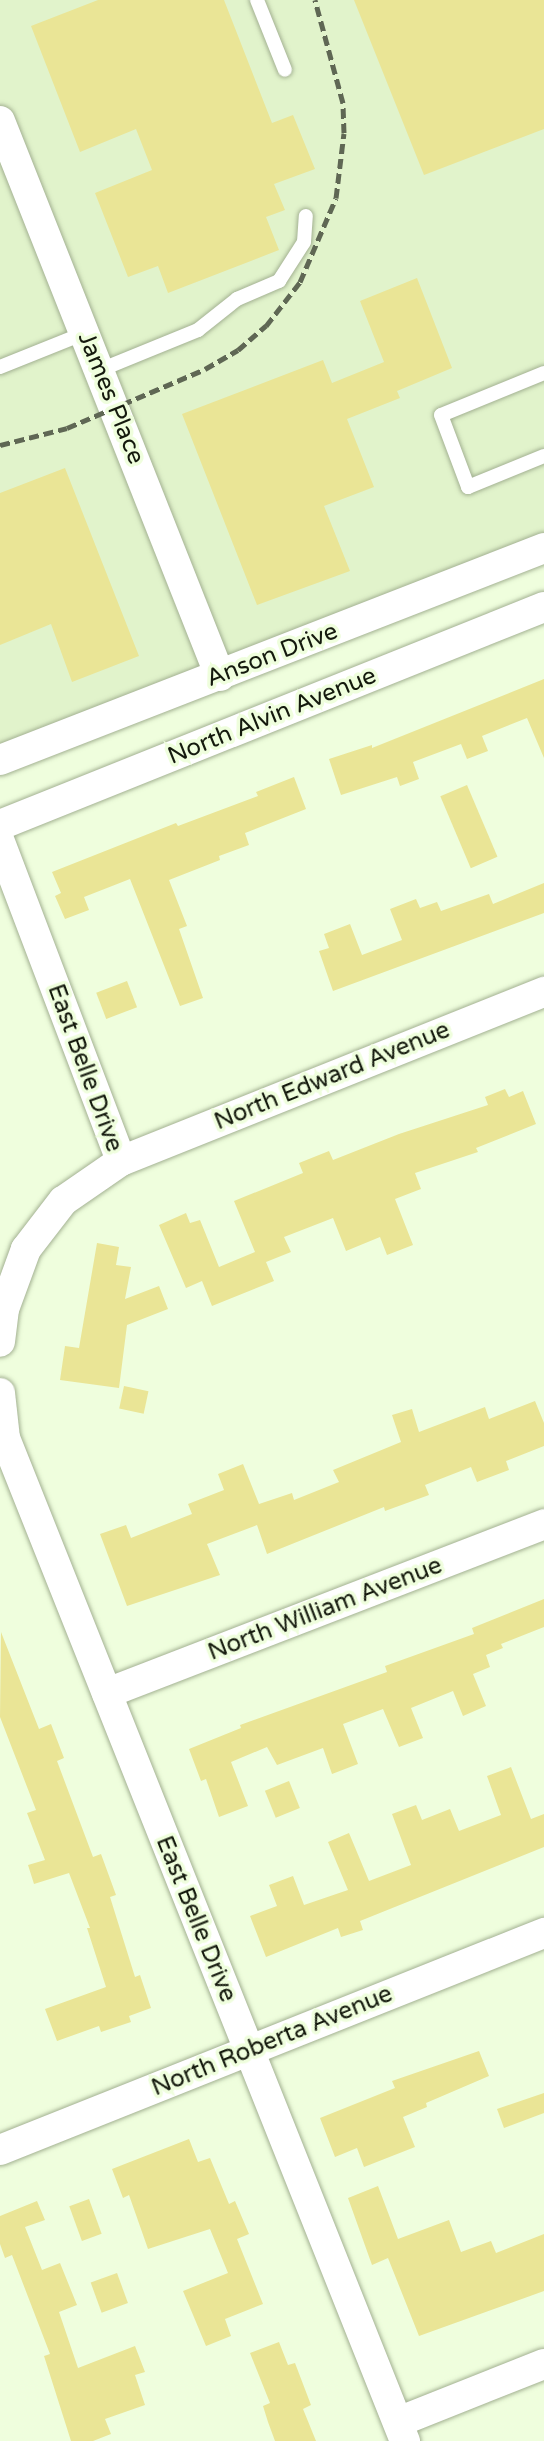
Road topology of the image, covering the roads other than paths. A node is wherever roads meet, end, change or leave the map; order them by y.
1 (257, 0) edge
2 (285, 70) dead end
3 (0, 121) edge
4 (306, 216) dead end
5 (85, 333) junction
6 (0, 367) edge
7 (100, 370) junction
8 (544, 373) edge
9 (544, 456) edge
10 (544, 548) edge
11 (544, 607) edge
12 (220, 676) junction
13 (0, 760) edge
14 (0, 825) edge
15 (0, 842) edge
16 (544, 992) edge
17 (121, 1161) junction
18 (0, 1342) edge
19 (0, 1393) edge
20 (544, 1524) edge
21 (107, 1693) junction
22 (544, 1933) edge
23 (248, 2050) junction
24 (0, 2150) edge
25 (544, 2364) edge
26 (401, 2432) edge

1 - 2 lane
3 - 5 street, James Place
4 - 7 lane
5 - 6 lane
5 - 7 street, James Place
7 - 12 street, James Place
8 - 9 lane
10 - 12 street, Anson Drive
11 - 14 street, North Alvin Avenue
12 - 13 street, Anson Drive
15 - 17 street, East Belle Drive
16 - 17 street, North Edward Avenue
17 - 18 street, East Belle Drive
19 - 21 street, East Belle Drive
20 - 21 street, North William Avenue
21 - 23 street, East Belle Drive
22 - 23 street, North Roberta Avenue
23 - 24 street, North Roberta Avenue
23 - 26 street, East Belle Drive
25 - 26 street

